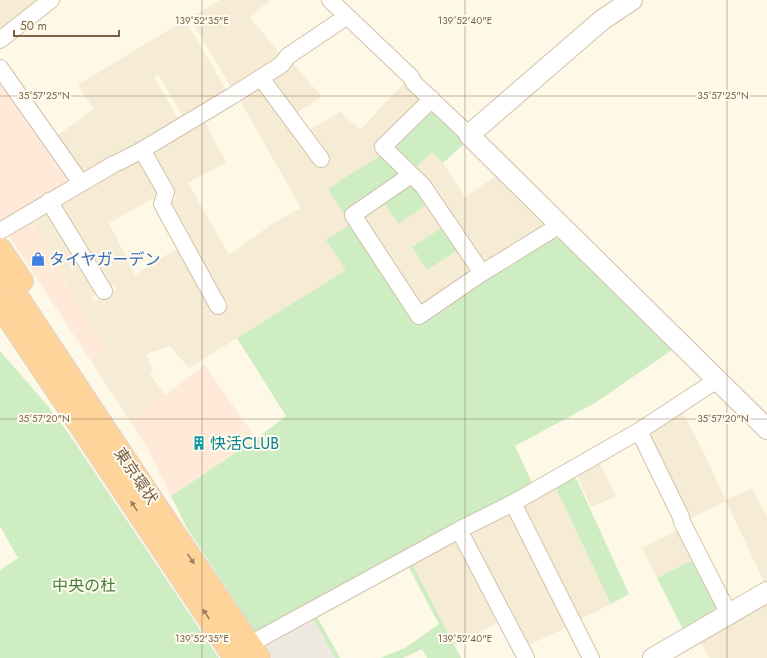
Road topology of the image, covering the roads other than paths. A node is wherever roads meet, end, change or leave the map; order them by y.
1 (52, 0) edge
2 (330, 0) edge
3 (632, 0) edge
4 (346, 16) junction
5 (0, 40) edge
6 (0, 68) edge
7 (261, 78) junction
8 (432, 99) junction
9 (469, 135) junction
10 (142, 150) junction
11 (321, 159) dead end
12 (411, 175) junction
13 (81, 183) junction
14 (49, 201) junction
15 (560, 225) junction
16 (0, 231) edge
17 (0, 249) edge
18 (0, 271) edge
19 (482, 273) junction
20 (104, 291) dead end
21 (7, 299) edge
22 (218, 306) dead end
23 (0, 329) edge
24 (717, 380) junction
25 (76, 419) junction
26 (767, 429) edge
27 (639, 431) junction
28 (513, 502) junction
29 (459, 530) junction
30 (174, 533) junction
31 (767, 592) edge
32 (729, 614) junction
33 (248, 653) edge
34 (526, 658) edge
35 (591, 658) edge
36 (652, 658) edge

1 - 5 street
2 - 4 street
3 - 9 street
4 - 7 street
4 - 8 street
6 - 13 street
7 - 10 street
7 - 11 street
8 - 9 street
8 - 12 street
9 - 15 street
10 - 13 street
10 - 22 street
12 - 19 street
12 - 19 street
13 - 14 street
14 - 16 street
14 - 20 street
15 - 19 street
15 - 24 street
17 - 30 highway
18 - 21 highway
21 - 25 highway, 東京環状
21 - 30 highway, 東京環状
23 - 25 highway
24 - 26 street
24 - 27 street
33 -> 25 highway, 東京環状
27 - 28 street
27 - 32 street
28 - 29 street
28 - 35 street
29 - 33 street
29 - 34 street
30 -> 33 highway, 東京環状
31 - 32 street
32 - 36 street

